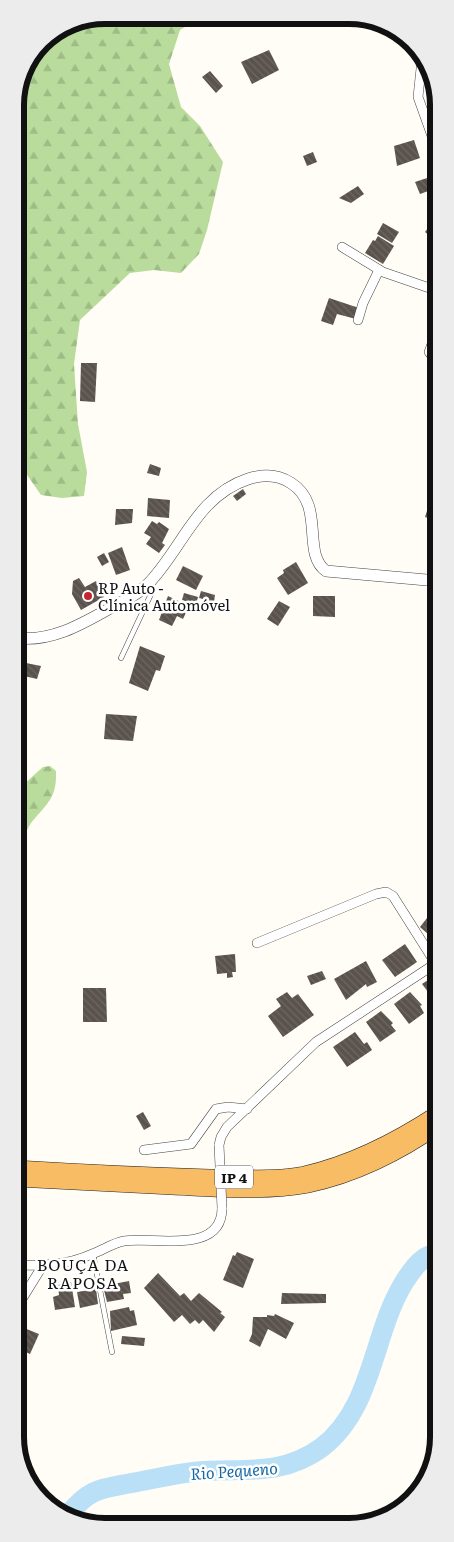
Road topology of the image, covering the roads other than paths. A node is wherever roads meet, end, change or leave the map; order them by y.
1 (421, 67) edge
2 (430, 130) edge
3 (342, 247) dead end
4 (379, 270) junction
5 (430, 288) edge
6 (358, 320) dead end
7 (152, 579) junction
8 (430, 580) edge
9 (24, 637) edge
10 (121, 658) dead end
11 (257, 943) dead end
12 (430, 952) edge
13 (430, 968) edge
14 (247, 1108) junction
15 (430, 1118) edge
16 (430, 1131) edge
17 (144, 1150) dead end
18 (24, 1168) edge
19 (24, 1179) edge
20 (93, 1254) junction
21 (24, 1265) edge
22 (43, 1265) junction
23 (24, 1295) edge
24 (112, 1352) dead end

1 - 2 street
3 - 4 street
4 - 5 street
4 - 6 street
7 - 8 street
7 - 9 street
7 - 10 lane
11 - 12 street
13 - 14 street
14 - 17 street
14 - 20 street, bridge
15 - 18 highway, IP 4
16 - 19 highway, IP 4
20 - 22 street
20 - 24 lane
21 - 22 street
22 - 23 street

